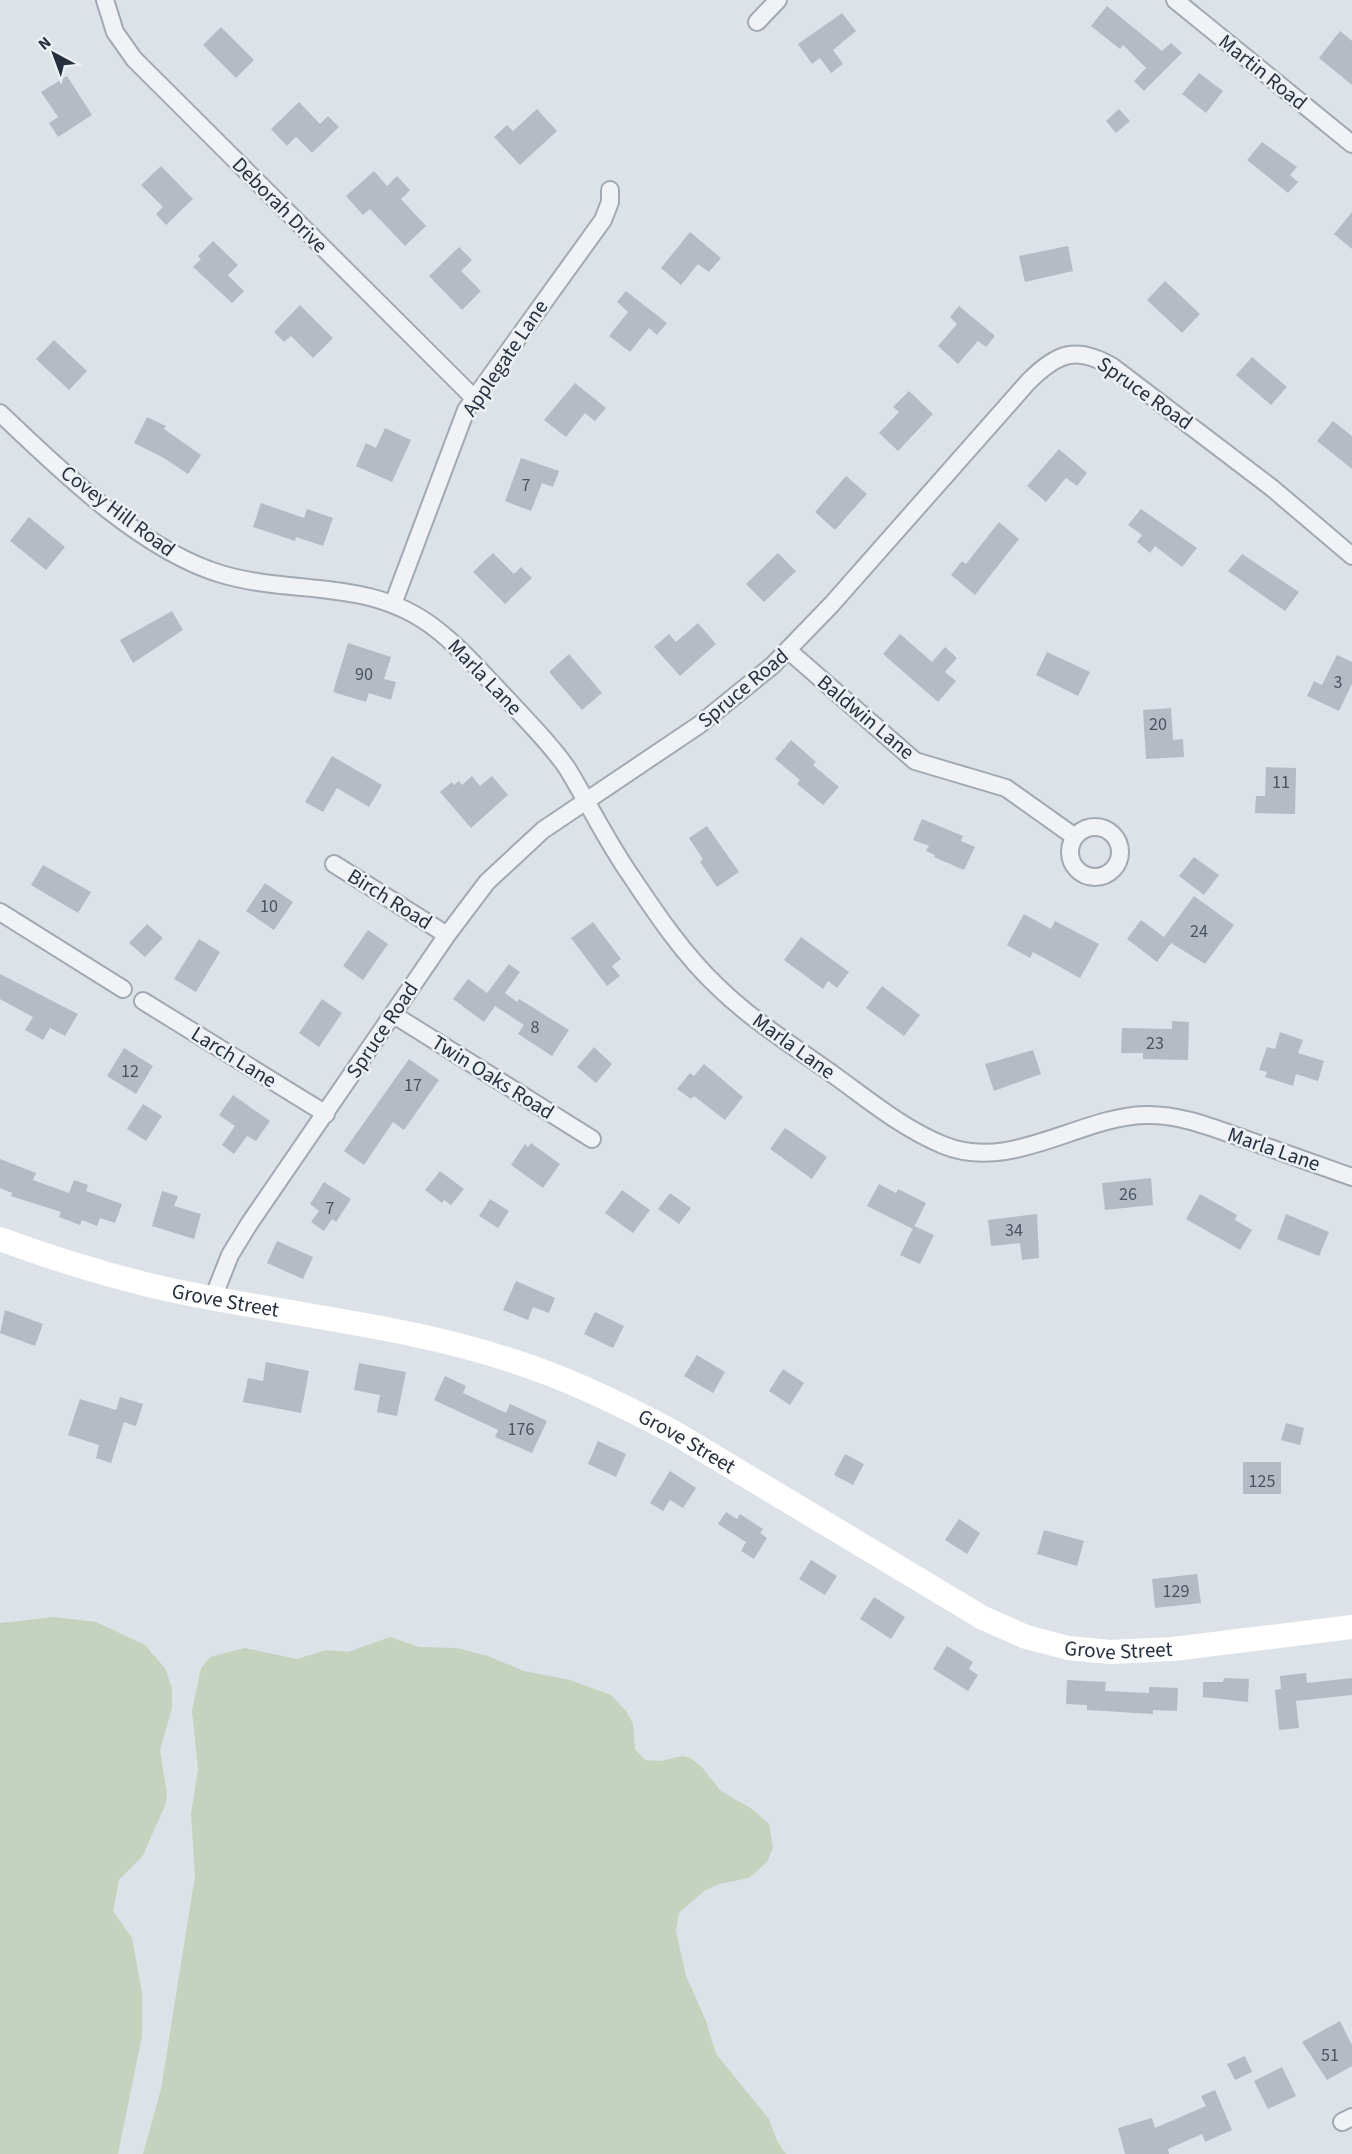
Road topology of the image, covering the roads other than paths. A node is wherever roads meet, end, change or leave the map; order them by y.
1 (105, 0) edge
2 (778, 0) edge
3 (1174, 0) edge
4 (757, 22) dead end
5 (1352, 144) edge
6 (610, 190) dead end
7 (473, 397) junction
8 (0, 413) edge
9 (1352, 556) edge
10 (393, 604) junction
11 (789, 651) junction
12 (586, 801) junction
13 (1075, 837) dead end
14 (334, 864) dead end
15 (0, 912) edge
16 (447, 935) junction
17 (123, 988) dead end
18 (143, 1001) dead end
19 (394, 1015) junction
20 (326, 1114) junction
21 (592, 1139) dead end
22 (1352, 1177) edge
23 (0, 1239) edge
24 (213, 1298) junction
25 (1352, 1627) edge

1 - 7 street, Deborah Drive
2 - 4 street
3 - 5 street, Martin Road
6 - 7 street, Applegate Lane
7 - 10 street, Applegate Lane
8 - 10 street, Covey Hill Road
9 - 11 street, Spruce Road
10 - 12 street, Marla Lane
11 - 12 street, Spruce Road
11 - 13 street, Baldwin Lane
12 - 16 street, Spruce Road
12 - 22 street, Marla Lane
14 - 16 street, Birch Road
15 - 17 street
16 - 19 street, Spruce Road
18 - 20 street, Larch Lane
19 - 20 street, Spruce Road
19 - 21 street, Twin Oaks Road
20 - 24 street, Spruce Road
23 - 24 main road, Grove Street
24 - 25 main road, Grove Street

